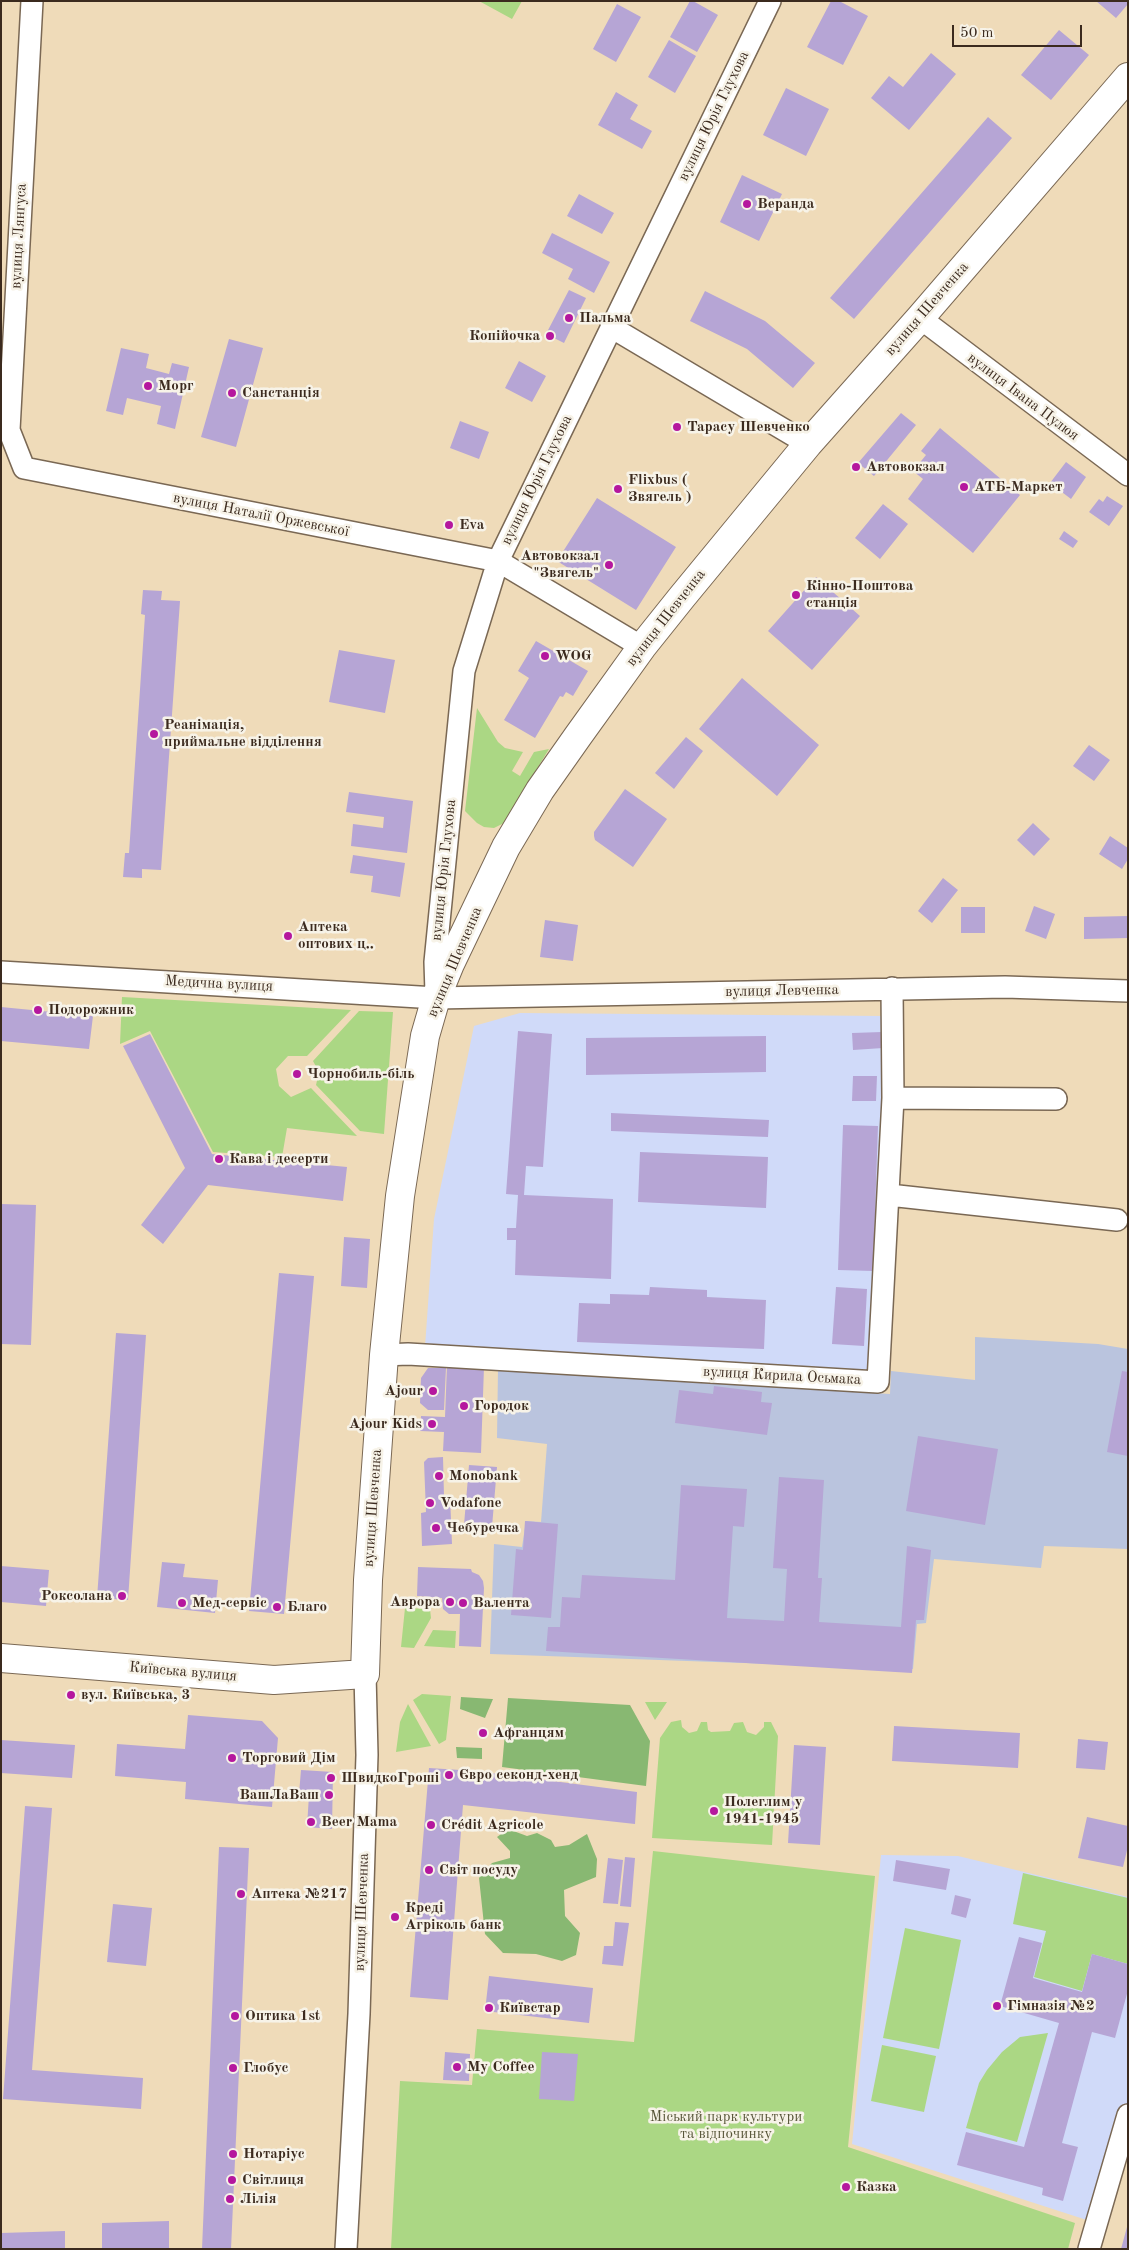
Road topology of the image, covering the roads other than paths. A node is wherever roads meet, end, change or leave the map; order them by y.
1 (32, 1) edge
2 (770, 1) edge
3 (1128, 77) edge
4 (920, 318) junction
5 (611, 327) junction
6 (808, 444) junction
7 (24, 468) joint
8 (1128, 475) edge
9 (498, 561) junction
10 (642, 647) junction
11 (1, 972) edge
12 (892, 988) junction
13 (1128, 991) edge
14 (436, 998) junction
15 (893, 1098) junction
16 (1056, 1099) dead end
17 (888, 1195) junction
18 (1116, 1220) dead end
19 (384, 1355) junction
20 (1, 1658) edge
21 (365, 1674) junction
22 (1128, 2115) edge
23 (346, 2249) edge
24 (1089, 2249) edge

1 - 7 street, вулиця Лянгуса
2 - 5 street, вулиця Юрія Глухова
3 - 4 main road, вулиця Шевченка
4 - 6 main road, вулиця Шевченка
4 - 8 street, вулиця Івана Пулюя
5 - 6 street
5 - 9 street, вулиця Юрія Глухова
6 - 10 main road, вулиця Шевченка
7 - 9 street, вулиця Наталії Оржевської
9 - 10 street, вулиця Наталії Оржевської
9 - 14 street, вулиця Юрія Глухова
10 - 14 main road, вулиця Шевченка
11 - 14 street, Медична вулиця
12 - 13 street, вулиця Левченка
12 - 14 street, вулиця Левченка
12 - 15 street, вулиця Кирила Осьмака
14 - 19 main road, вулиця Шевченка
15 - 16 street
15 - 17 street, вулиця Кирила Осьмака
17 - 18 street
17 - 19 street, вулиця Кирила Осьмака
19 - 21 main road, вулиця Шевченка
20 - 21 main road, Київська вулиця
21 - 23 street, вулиця Шевченка
22 - 24 street

